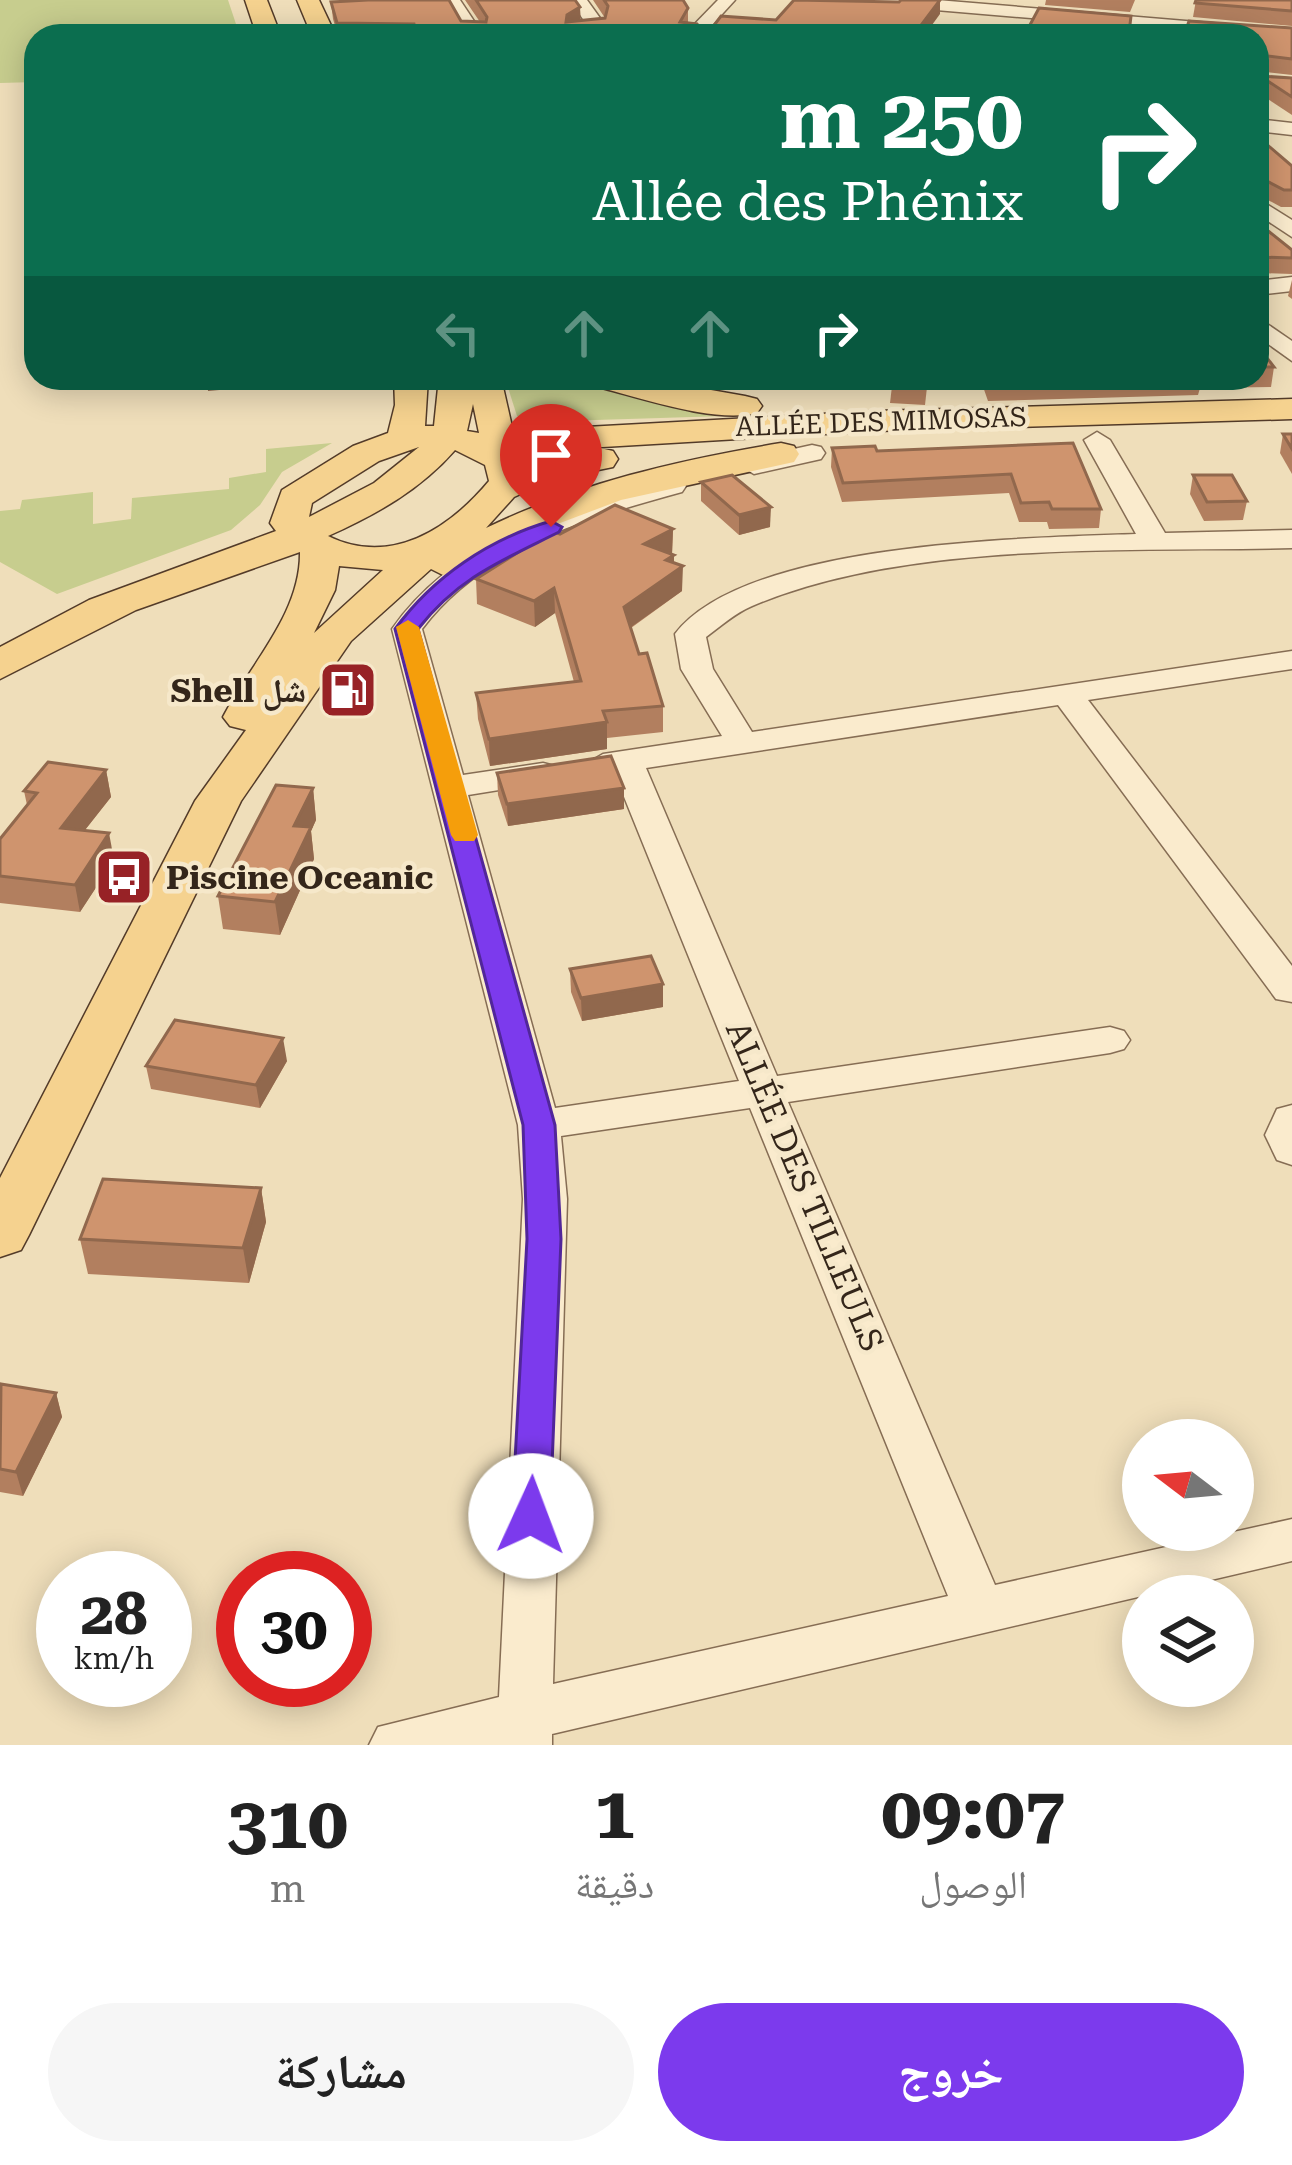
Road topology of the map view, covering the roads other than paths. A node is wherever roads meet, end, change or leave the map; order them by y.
1 (877, 0) edge
2 (897, 1) edge
3 (852, 5) edge
4 (1030, 7) edge
5 (1026, 24) edge
6 (1124, 24) edge
7 (1269, 334) edge
8 (1292, 354) edge
9 (411, 390) edge
10 (438, 390) edge
11 (456, 390) edge
12 (480, 390) edge
13 (651, 390) edge
14 (1292, 409) edge
15 (874, 421) junction
16 (1292, 434) edge
17 (1096, 440) junction
18 (463, 450) junction
19 (797, 453) junction
20 (302, 535) junction
21 (1292, 539) edge
22 (1157, 545) junction
23 (433, 547) junction
24 (0, 638) edge
25 (324, 648) junction
26 (1292, 660) edge
27 (0, 666) edge
28 (1068, 696) junction
29 (742, 742) junction
30 (626, 760) junction
31 (452, 787) junction
32 (218, 801) junction
33 (1290, 990) edge
34 (1110, 1040) dead end
35 (766, 1091) junction
36 (1292, 1119) edge
37 (539, 1125) junction
38 (1292, 1150) edge
39 (0, 1235) edge
40 (1292, 1540) edge
41 (981, 1613) junction
42 (525, 1732) edge
43 (397, 1745) edge

1 - 2 street
2 - 4 street
3 - 5 street
4 - 6 street
7 - 8 street
9 - 18 main road
10 - 18 main road
11 - 18 main road
12 - 18 main road
13 - 15 main road
14 - 15 main road, ALLÉE DES MIMOSAS
15 - 18 main road, ALLÉE DES MIMOSAS
16 - 17 main road, ALLÉE DES MIMOSAS
17 - 19 main road, ALLÉE DES MIMOSAS
17 - 22 street
18 - 19 main road, ALLÉE DES MIMOSAS
18 - 20 main road
18 - 23 main road
19 - 25 main road
19 - 31 street
20 - 23 main road
20 - 24 main road
20 - 27 main road
20 - 32 main road
21 - 22 street
22 - 29 street
23 - 25 main road
25 - 32 main road
26 - 28 street
28 - 29 street
28 - 33 street
29 - 30 street
30 - 31 street
30 - 35 street, ALLÉE DES TILLEULS
31 - 37 street
32 - 39 main road
34 - 35 street
35 - 37 street
35 - 41 street, ALLÉE DES TILLEULS
36 - 38 street
37 - 42 street
40 - 41 street
41 - 42 street
42 - 43 street

